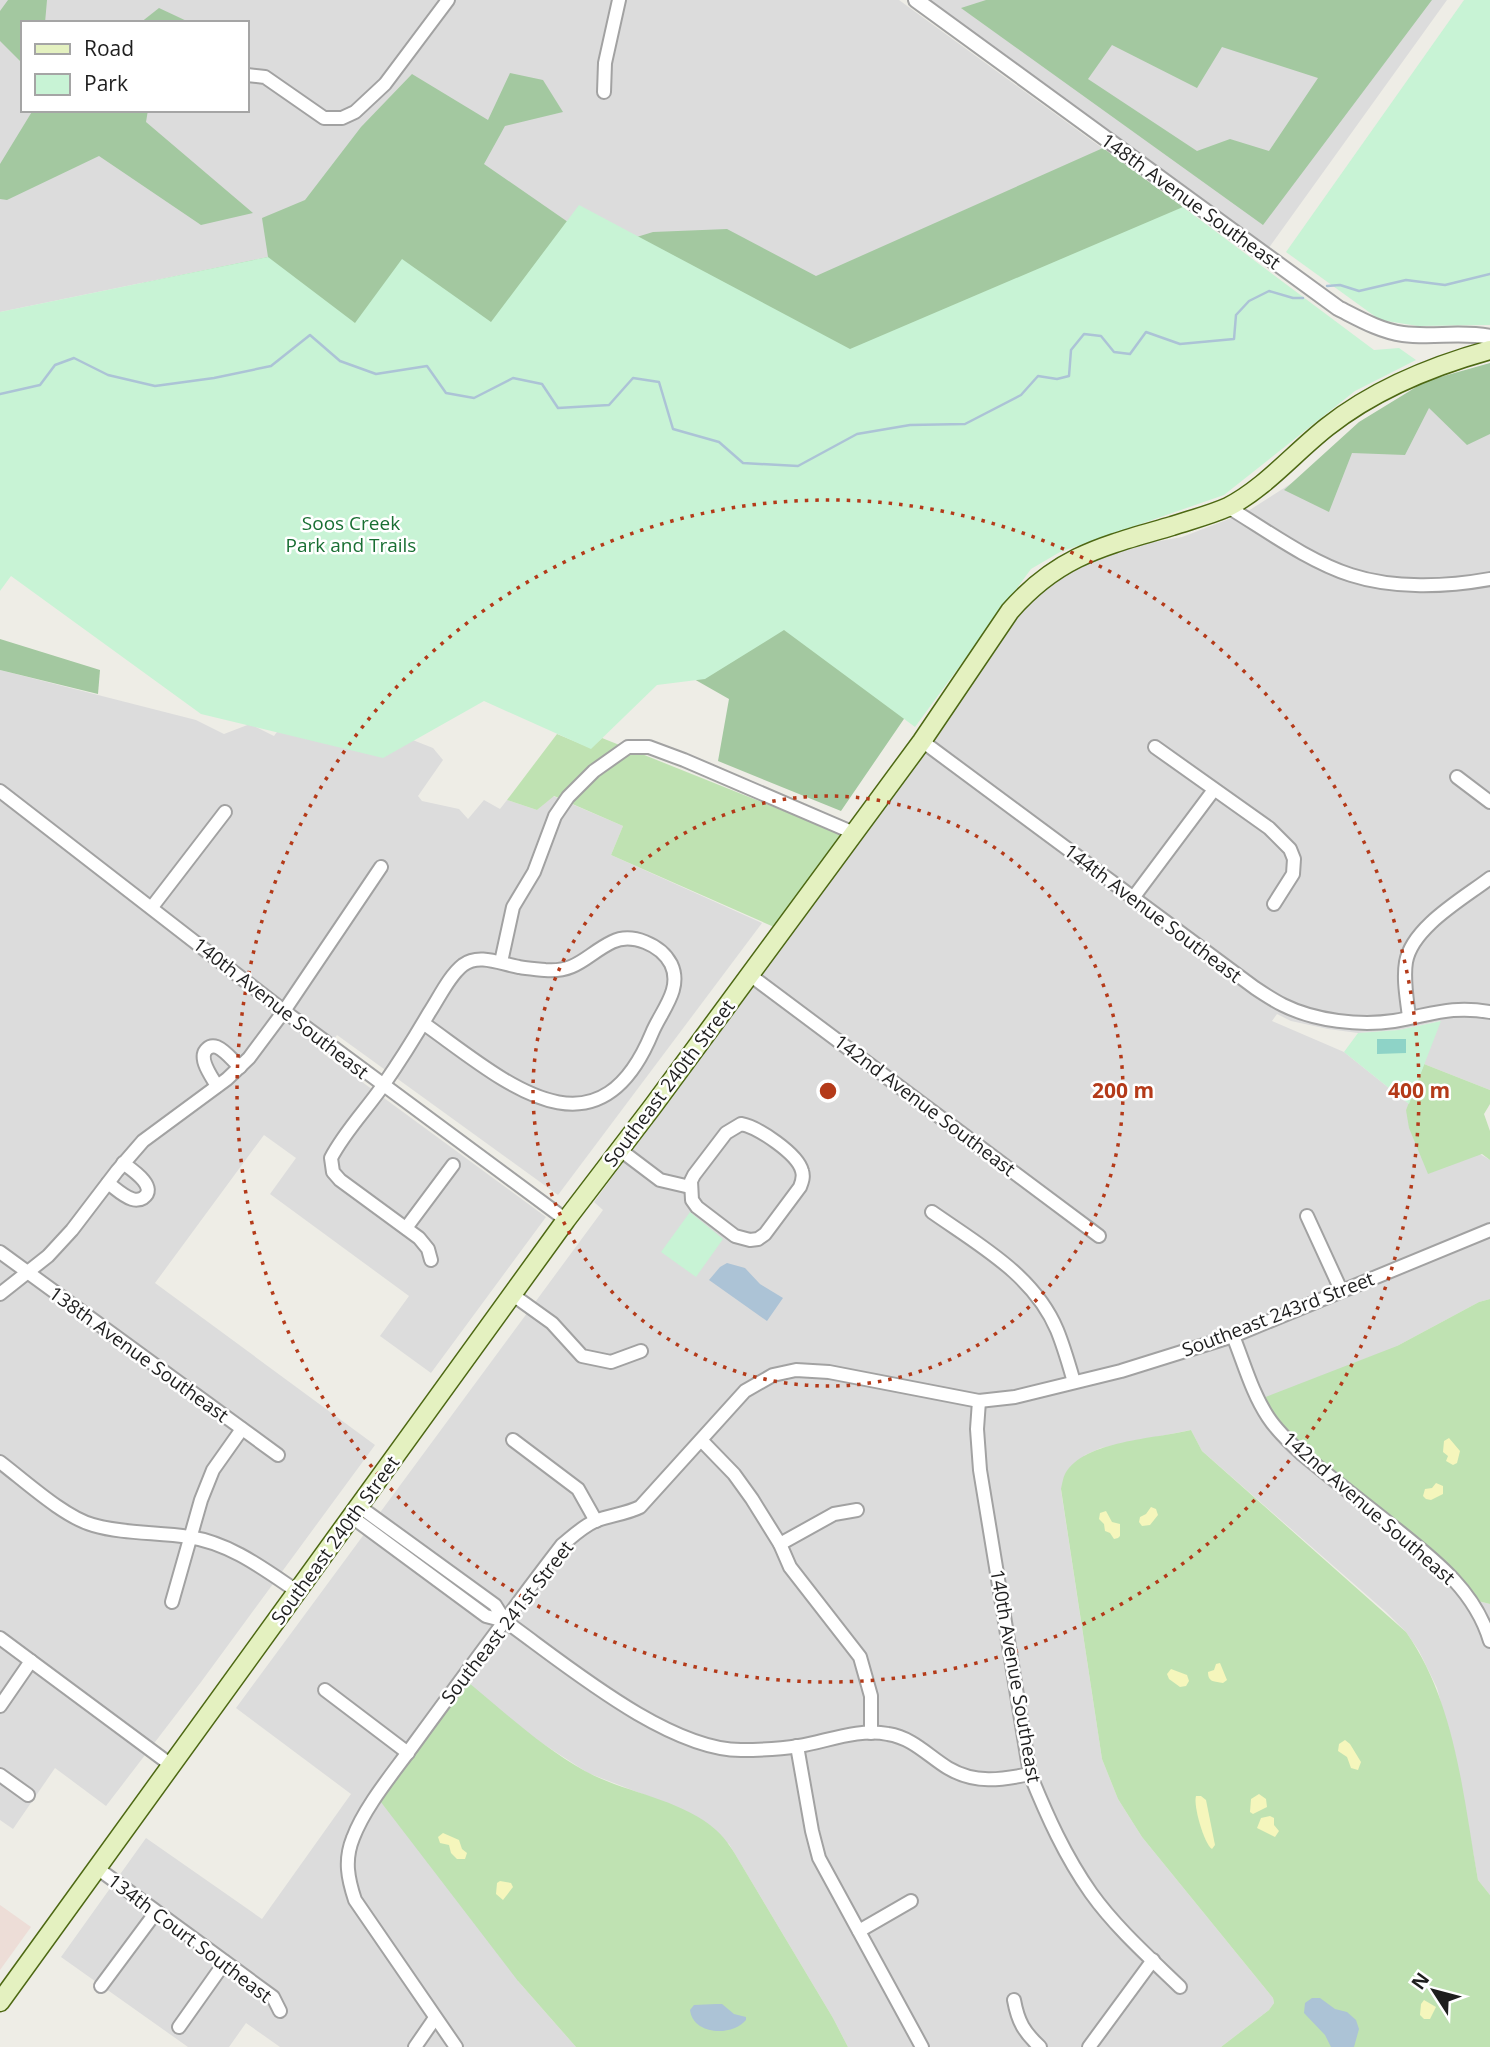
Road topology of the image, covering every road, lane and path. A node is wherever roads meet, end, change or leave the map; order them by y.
1 (448, 0) edge
2 (619, 0) edge
3 (916, 0) edge
4 (248, 75) edge
5 (604, 92) dead end
6 (1490, 337) edge
7 (1490, 349) edge
8 (1228, 507) junction
9 (1490, 579) edge
10 (922, 741) junction
11 (1155, 747) dead end
12 (1457, 777) dead end
13 (0, 791) edge
14 (1213, 791) junction
15 (1490, 802) edge
16 (225, 811) dead end
17 (854, 833) junction
18 (381, 867) dead end
19 (1490, 878) edge
20 (1133, 898) junction
21 (1274, 904) dead end
22 (152, 907) junction
23 (500, 962) junction
24 (750, 975) junction
25 (284, 1011) junction
26 (1490, 1012) edge
27 (1409, 1017) junction
28 (423, 1023) junction
29 (240, 1067) junction
30 (217, 1086) junction
31 (383, 1086) junction
32 (619, 1149) junction
33 (123, 1163) junction
34 (453, 1165) dead end
35 (108, 1182) junction
36 (691, 1187) junction
37 (932, 1212) dead end
38 (1307, 1216) dead end
39 (566, 1220) junction
40 (406, 1227) junction
41 (1490, 1230) edge
42 (1099, 1236) dead end
43 (0, 1252) edge
44 (431, 1260) dead end
45 (28, 1273) junction
46 (1341, 1290) junction
47 (0, 1294) edge
48 (513, 1295) junction
49 (1233, 1336) junction
50 (641, 1351) dead end
51 (1074, 1382) junction
52 (979, 1401) junction
53 (242, 1429) junction
54 (513, 1440) dead end
55 (702, 1441) junction
56 (278, 1455) dead end
57 (0, 1462) edge
58 (857, 1510) dead end
59 (356, 1512) junction
60 (596, 1521) junction
61 (190, 1537) junction
62 (780, 1544) junction
63 (298, 1592) junction
64 (172, 1602) dead end
65 (505, 1621) junction
66 (0, 1638) edge
67 (1490, 1641) edge
68 (31, 1661) junction
69 (325, 1690) dead end
70 (0, 1706) edge
71 (871, 1733) junction
72 (797, 1746) junction
73 (408, 1753) junction
74 (172, 1765) junction
75 (1030, 1774) junction
76 (0, 1775) edge
77 (28, 1795) dead end
78 (97, 1868) junction
79 (911, 1901) dead end
80 (156, 1912) junction
81 (859, 1931) junction
82 (1153, 1960) junction
83 (225, 1962) junction
84 (101, 1986) dead end
85 (1180, 1987) dead end
86 (1014, 2000) dead end
87 (0, 2002) edge
88 (280, 2011) dead end
89 (435, 2018) junction
90 (179, 2027) dead end
91 (415, 2047) edge
92 (456, 2047) edge
93 (922, 2047) edge
94 (1040, 2047) edge
95 (1089, 2047) edge

1 - 4 street
2 - 5 street
3 - 6 street, 148th Avenue Southeast
7 - 8 main road, Southeast 240th Street
8 - 9 street
8 - 10 main road, Southeast 240th Street
10 - 17 main road, Southeast 240th Street
10 - 20 street, 144th Avenue Southeast
11 - 14 street
12 - 15 street
13 - 22 street, 140th Avenue Southeast
14 - 20 street
14 - 21 street
16 - 22 street
17 - 23 street
17 - 24 main road, Southeast 240th Street
18 - 25 street
19 - 27 street
20 - 27 street, 144th Avenue Southeast
22 - 25 street, 140th Avenue Southeast
23 - 28 street
23 - 28 street
24 - 32 main road, Southeast 240th Street
24 - 42 street, 142nd Avenue Southeast
25 - 29 street
25 - 31 street, 140th Avenue Southeast
26 - 27 street, 144th Avenue Southeast
28 - 31 street
29 - 30 street
29 - 30 street
30 - 33 street
31 - 39 street, 140th Avenue Southeast
31 - 40 street
32 - 36 street
32 - 39 main road, Southeast 240th Street
33 - 35 street
33 - 35 street
34 - 40 street
35 - 45 street
36 - 36 street
37 - 51 street
38 - 46 street
39 - 48 main road, Southeast 240th Street
40 - 44 street
41 - 46 street, Southeast 243rd Street
43 - 45 street, 138th Avenue Southeast
45 - 47 street
45 - 53 street, 138th Avenue Southeast
46 - 49 street, Southeast 243rd Street
48 - 50 street
48 - 59 main road, Southeast 240th Street
49 - 51 street, Southeast 243rd Street
49 - 67 street, 142nd Avenue Southeast
51 - 52 street, Southeast 243rd Street
52 - 55 street, Southeast 241st Street
52 - 75 street, 140th Avenue Southeast
53 - 56 street, 138th Avenue Southeast
53 - 61 street
54 - 60 street
55 - 60 street, Southeast 241st Street
55 - 62 street
57 - 61 street
58 - 62 street
59 - 63 main road, Southeast 240th Street
59 - 65 street
60 - 65 street, Southeast 241st Street
61 - 63 street
61 - 64 street
62 - 71 street
63 - 74 main road, Southeast 240th Street
65 - 72 street
65 - 73 street, Southeast 241st Street
66 - 68 street
68 - 70 street
68 - 74 street
69 - 73 street
71 - 72 street
71 - 75 street
72 - 81 street
73 - 89 street, Southeast 241st Street
74 - 78 main road, Southeast 240th Street
75 - 82 street, 140th Avenue Southeast
76 - 77 street
78 - 80 street, 134th Court Southeast
78 - 87 main road, Southeast 240th Street
79 - 81 street
80 - 83 street, 134th Court Southeast
80 - 84 street
81 - 93 street
82 - 85 street, 140th Avenue Southeast
82 - 95 street
83 - 88 street, 134th Court Southeast
83 - 90 street
86 - 94 street
89 - 91 street
89 - 92 street

